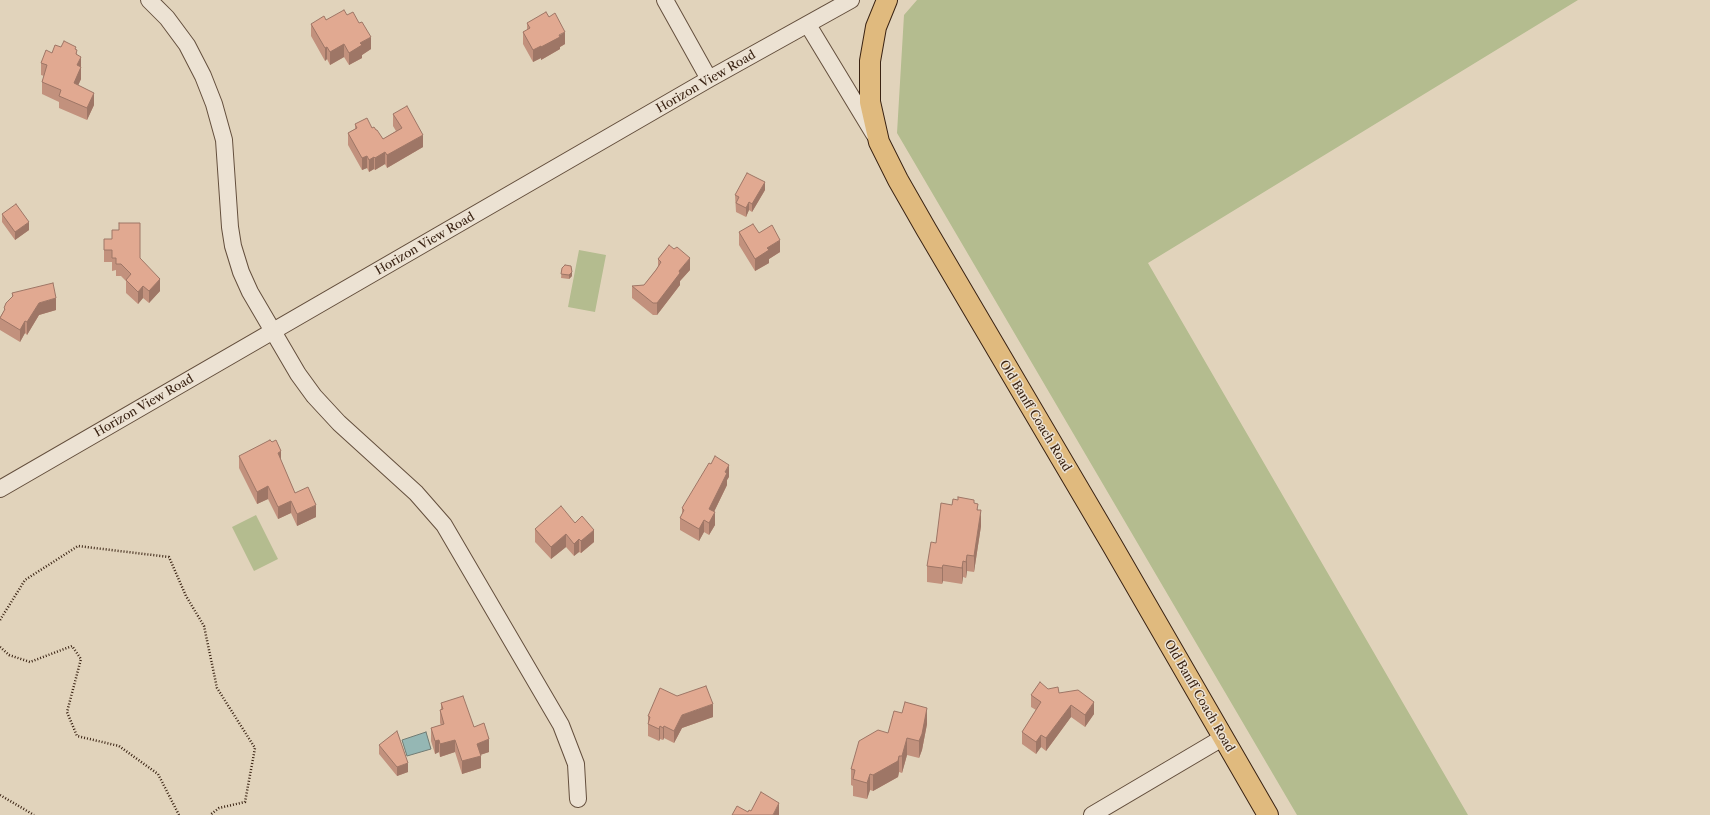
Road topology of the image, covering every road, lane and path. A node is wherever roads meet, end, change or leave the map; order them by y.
1 (149, 0) edge
2 (665, 0) edge
3 (851, 0) edge
4 (887, 0) edge
5 (808, 25) junction
6 (709, 79) junction
7 (879, 142) junction
8 (274, 332) junction
9 (0, 489) edge
10 (0, 620) edge
11 (0, 647) edge
12 (1224, 737) junction
13 (0, 795) edge
14 (578, 799) dead end
15 (34, 815) edge
16 (180, 815) edge
17 (210, 815) edge
18 (1092, 815) edge
19 (1268, 815) edge

1 - 8 street
2 - 6 street
3 - 5 street, Horizon View Road
4 - 7 main road, Old Banff Coach Road
5 - 6 street, Horizon View Road
5 - 7 street
6 - 8 street, Horizon View Road
7 - 12 main road, Old Banff Coach Road
8 - 9 street, Horizon View Road
8 - 14 street
10 - 17 path
11 - 16 path
12 - 18 street
12 - 19 main road, Old Banff Coach Road
13 - 15 path

